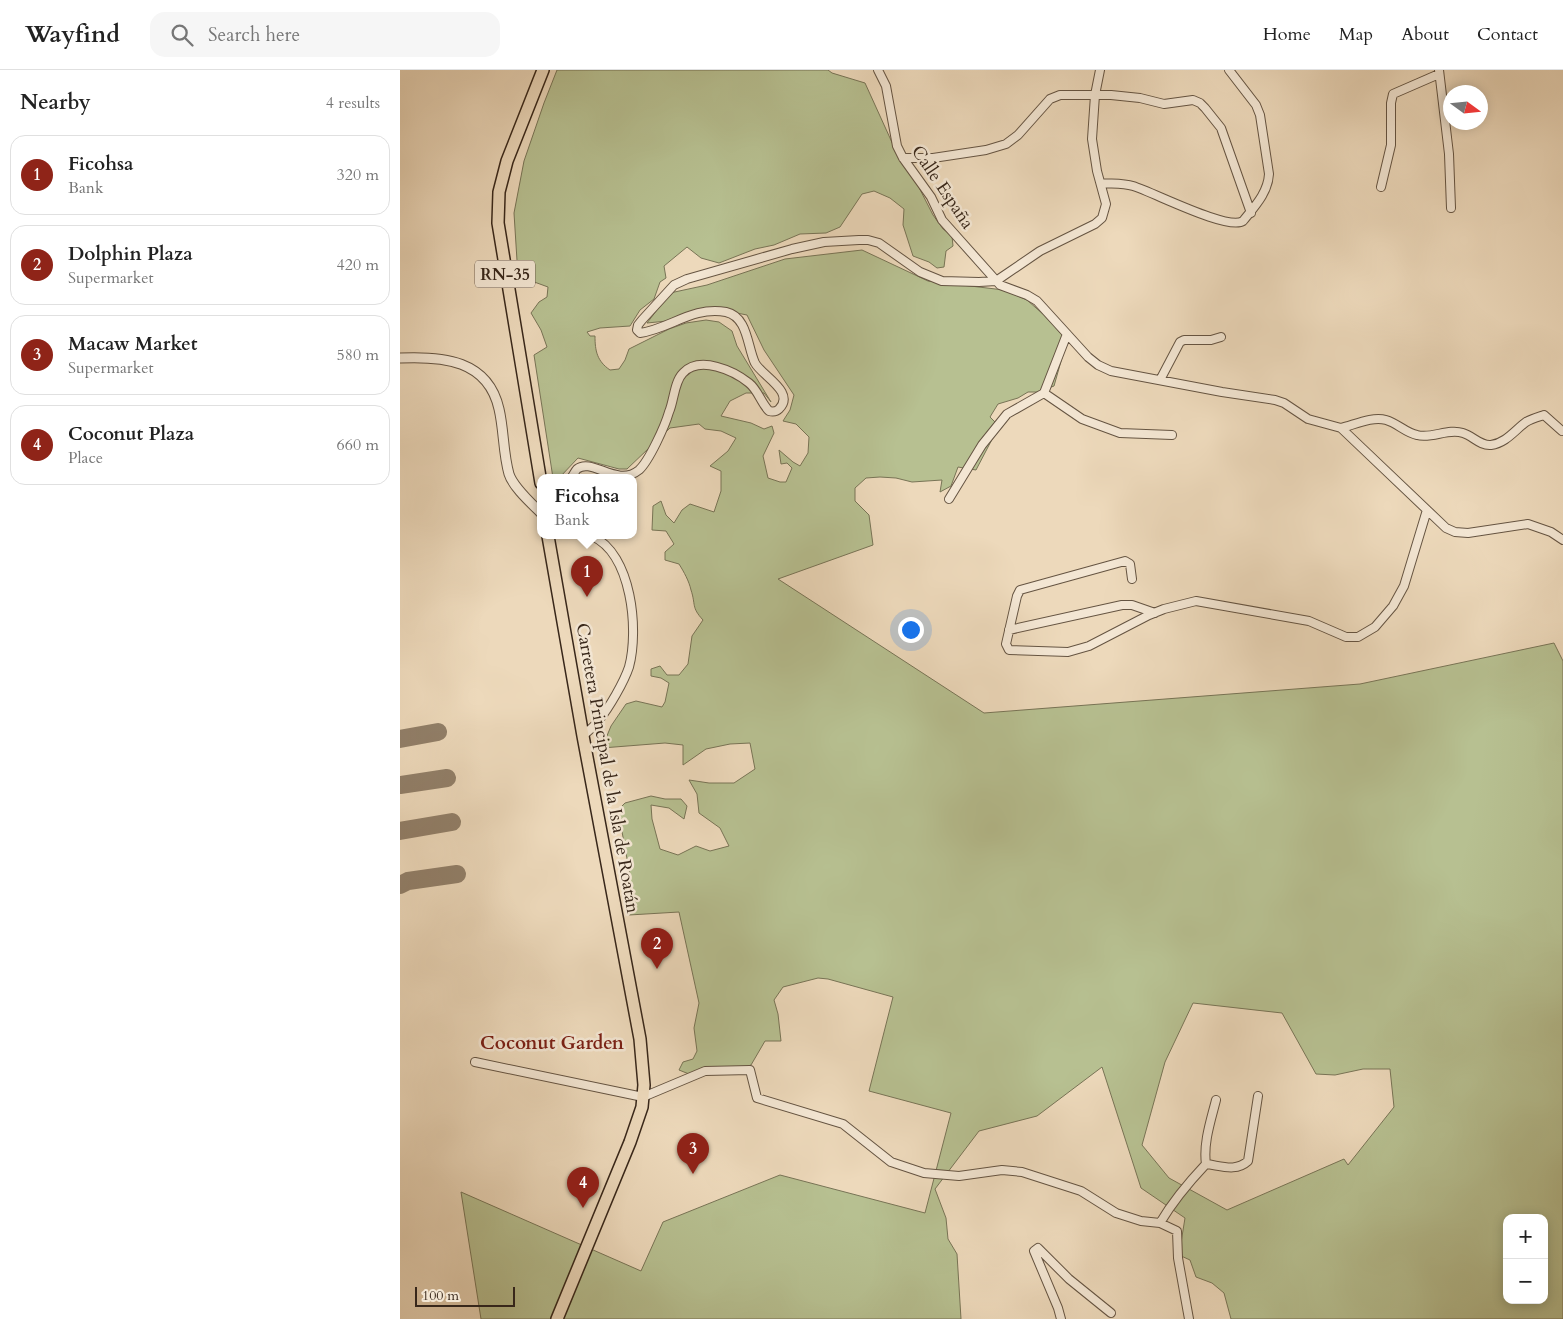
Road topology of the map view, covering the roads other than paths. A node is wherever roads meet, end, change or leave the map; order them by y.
1 (542, 70) edge
2 (878, 70) edge
3 (1100, 70) edge
4 (1229, 70) edge
5 (1439, 72) edge
6 (1095, 95) junction
7 (903, 158) junction
8 (1101, 183) junction
9 (1381, 187) dead end
10 (1451, 208) dead end
11 (1251, 213) junction
12 (996, 281) junction
13 (1067, 334) junction
14 (1221, 337) dead end
15 (400, 358) edge
16 (1160, 380) junction
17 (1044, 392) junction
18 (1341, 428) junction
19 (1562, 431) edge
20 (1172, 435) dead end
21 (540, 474) edge
22 (574, 474) edge
23 (614, 474) edge
24 (632, 474) edge
25 (949, 499) dead end
26 (537, 509) edge
27 (1427, 510) junction
28 (549, 539) edge
29 (597, 539) edge
30 (1563, 540) edge
31 (1132, 579) dead end
32 (1155, 612) junction
33 (1009, 630) junction
34 (583, 736) junction
35 (476, 1062) dead end
36 (1258, 1096) dead end
37 (643, 1097) junction
38 (1216, 1100) dead end
39 (1206, 1164) junction
40 (1160, 1223) junction
41 (1112, 1313) dead end
42 (557, 1319) edge
43 (1061, 1319) edge
44 (1189, 1319) edge

1 - 21 main road, RN-35
2 - 7 street, Calle España
3 - 6 street
4 - 11 street
5 - 9 street
5 - 10 street
6 - 7 street
6 - 8 street
6 - 11 street
7 - 12 street, Calle España
8 - 11 street
8 - 12 street
12 - 13 street
12 - 24 street
13 - 16 street
13 - 17 street
14 - 16 street
15 - 26 street
16 - 18 street
17 - 20 street
17 - 25 street
18 - 19 street
18 - 27 street
22 - 23 street
27 - 30 street
27 - 32 street
28 - 34 main road, Carretera Principal de la Isla de Roatán
29 - 34 street
31 - 33 street
32 - 33 street
32 - 33 street
34 - 37 main road, Carretera Principal de la Isla de Roatán
35 - 37 street
36 - 39 street
37 - 40 street
37 - 42 main road, Carretera Principal de la Isla de Roatán
38 - 39 street
39 - 40 street
40 - 44 street
41 - 43 street

